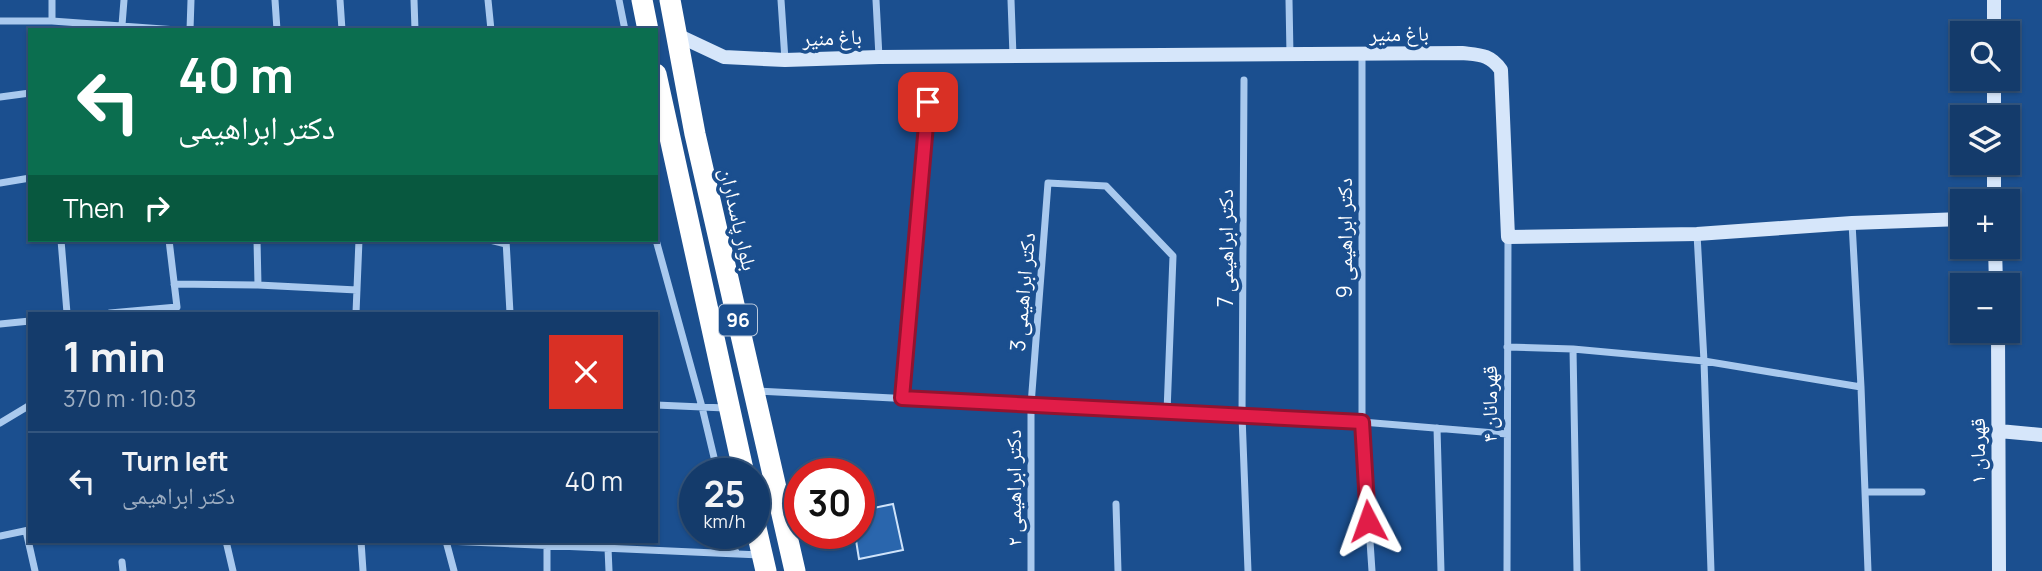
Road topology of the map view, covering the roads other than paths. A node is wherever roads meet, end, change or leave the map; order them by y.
1 (52, 0) edge
2 (124, 0) edge
3 (191, 0) edge
4 (275, 0) edge
5 (340, 0) edge
6 (414, 0) edge
7 (488, 0) edge
8 (619, 0) edge
9 (642, 0) edge
10 (670, 0) edge
11 (781, 0) edge
12 (876, 0) edge
13 (1012, 0) edge
14 (1289, 0) edge
15 (1994, 0) edge
16 (0, 21) edge
17 (52, 21) junction
18 (1994, 21) edge
19 (122, 25) junction
20 (39, 26) edge
21 (155, 28) edge
22 (190, 28) edge
23 (277, 28) edge
24 (342, 28) edge
25 (415, 28) edge
26 (491, 28) edge
27 (625, 28) edge
28 (648, 28) edge
29 (675, 34) junction
30 (1290, 55) junction
31 (1362, 55) junction
32 (879, 57) junction
33 (1013, 57) junction
34 (785, 60) junction
35 (1244, 79) dead end
36 (658, 83) edge
37 (28, 93) edge
38 (0, 97) edge
39 (928, 102) dead end
40 (28, 178) edge
41 (0, 183) edge
42 (1950, 219) edge
43 (1852, 223) junction
44 (1696, 234) junction
45 (1508, 237) junction
46 (61, 242) edge
47 (169, 242) edge
48 (257, 242) edge
49 (359, 242) edge
50 (506, 242) edge
51 (657, 242) edge
52 (174, 284) junction
53 (258, 285) junction
54 (357, 290) junction
55 (67, 312) edge
56 (130, 312) edge
57 (356, 312) edge
58 (510, 312) edge
59 (28, 321) edge
60 (0, 324) edge
61 (1998, 343) edge
62 (1507, 347) junction
63 (1573, 349) junction
64 (1704, 361) junction
65 (1861, 387) junction
66 (755, 391) junction
67 (902, 398) junction
68 (658, 405) edge
69 (1031, 405) junction
70 (28, 406) edge
71 (702, 407) junction
72 (730, 408) junction
73 (1167, 412) junction
74 (1241, 416) junction
75 (1362, 422) junction
76 (0, 423) edge
77 (1437, 428) junction
78 (1998, 431) junction
79 (1507, 434) junction
80 (2042, 435) edge
81 (714, 458) edge
82 (741, 458) edge
83 (1865, 492) junction
84 (1923, 492) dead end
85 (1115, 504) dead end
86 (28, 530) edge
87 (0, 536) edge
88 (30, 543) edge
89 (226, 543) edge
90 (361, 543) edge
91 (447, 543) edge
92 (517, 543) edge
93 (580, 544) edge
94 (547, 546) junction
95 (608, 548) junction
96 (735, 549) edge
97 (736, 554) junction
98 (122, 562) dead end
99 (764, 563) edge
100 (35, 571) edge
101 (124, 571) edge
102 (233, 571) edge
103 (362, 571) edge
104 (454, 571) edge
105 (547, 571) edge
106 (609, 571) edge
107 (795, 571) edge
108 (1031, 571) edge
109 (1118, 571) edge
110 (1248, 571) edge
111 (1371, 571) edge
112 (1441, 571) edge
113 (1507, 571) edge
114 (1577, 571) edge
115 (1711, 571) edge
116 (1868, 571) edge
117 (1999, 571) edge

1 - 17 street
2 - 19 street
3 - 22 street
4 - 23 street
5 - 24 street
6 - 25 street
7 - 26 street
8 - 27 street
9 - 28 highway
10 - 29 highway, بلوار پاسداران / 96
11 - 34 street
12 - 32 street
13 - 33 street
14 - 30 street
15 - 18 street
16 - 20 street
17 - 19 street
17 - 20 street
19 - 21 street
29 - 34 street, باغ منیر
29 - 66 highway, بلوار پاسداران / 96
30 - 31 street, باغ منیر
30 - 33 street, باغ منیر
31 - 45 street, باغ منیر
31 - 75 street, دکتر ابراهیمی 9
32 - 33 street, باغ منیر
32 - 34 street, باغ منیر
35 - 74 street, دکتر ابراهیمی 7
36 - 72 highway, 96
37 - 38 street
39 - 67 street
40 - 41 street
42 - 43 street
43 - 44 street
43 - 65 street
44 - 45 street
44 - 64 street
45 - 62 street, قهرمانان ۴
46 - 55 street
47 - 52 street
48 - 53 street
49 - 54 street
50 - 58 street
51 - 71 street
52 - 53 street
52 - 56 street
53 - 54 street
54 - 57 street
59 - 60 street
61 - 78 street, قهرمان ۱
62 - 63 street
62 - 79 street, قهرمانان ۴
63 - 64 street
63 - 114 street
64 - 65 street
64 - 115 street
65 - 83 street
66 - 67 street
66 - 107 highway, بلوار پاسداران / 96
67 - 69 street
68 - 71 street
69 - 73 street
69 - 73 street, دکتر ابراهیمی 3
69 - 108 street, دکتر ابراهیمی ۲
70 - 76 street
71 - 72 street
71 - 81 street
72 - 82 highway, 96
73 - 74 street
74 - 75 street
74 - 110 street, دکتر ابراهیمی 7
75 - 77 street
75 - 111 street, دکتر ابراهیمی 9
77 - 79 street
77 - 112 street
78 - 80 street
78 - 117 street, قهرمان ۱
79 - 113 street, قهرمانان ۴
83 - 84 street
83 - 116 street
85 - 109 street
86 - 87 street
88 - 100 street
89 - 102 street
90 - 103 street
91 - 104 street
92 - 94 street
93 - 94 street
93 - 95 street
94 - 105 street
95 - 97 street
95 - 106 street
96 - 97 street
97 - 99 street
98 - 101 street

